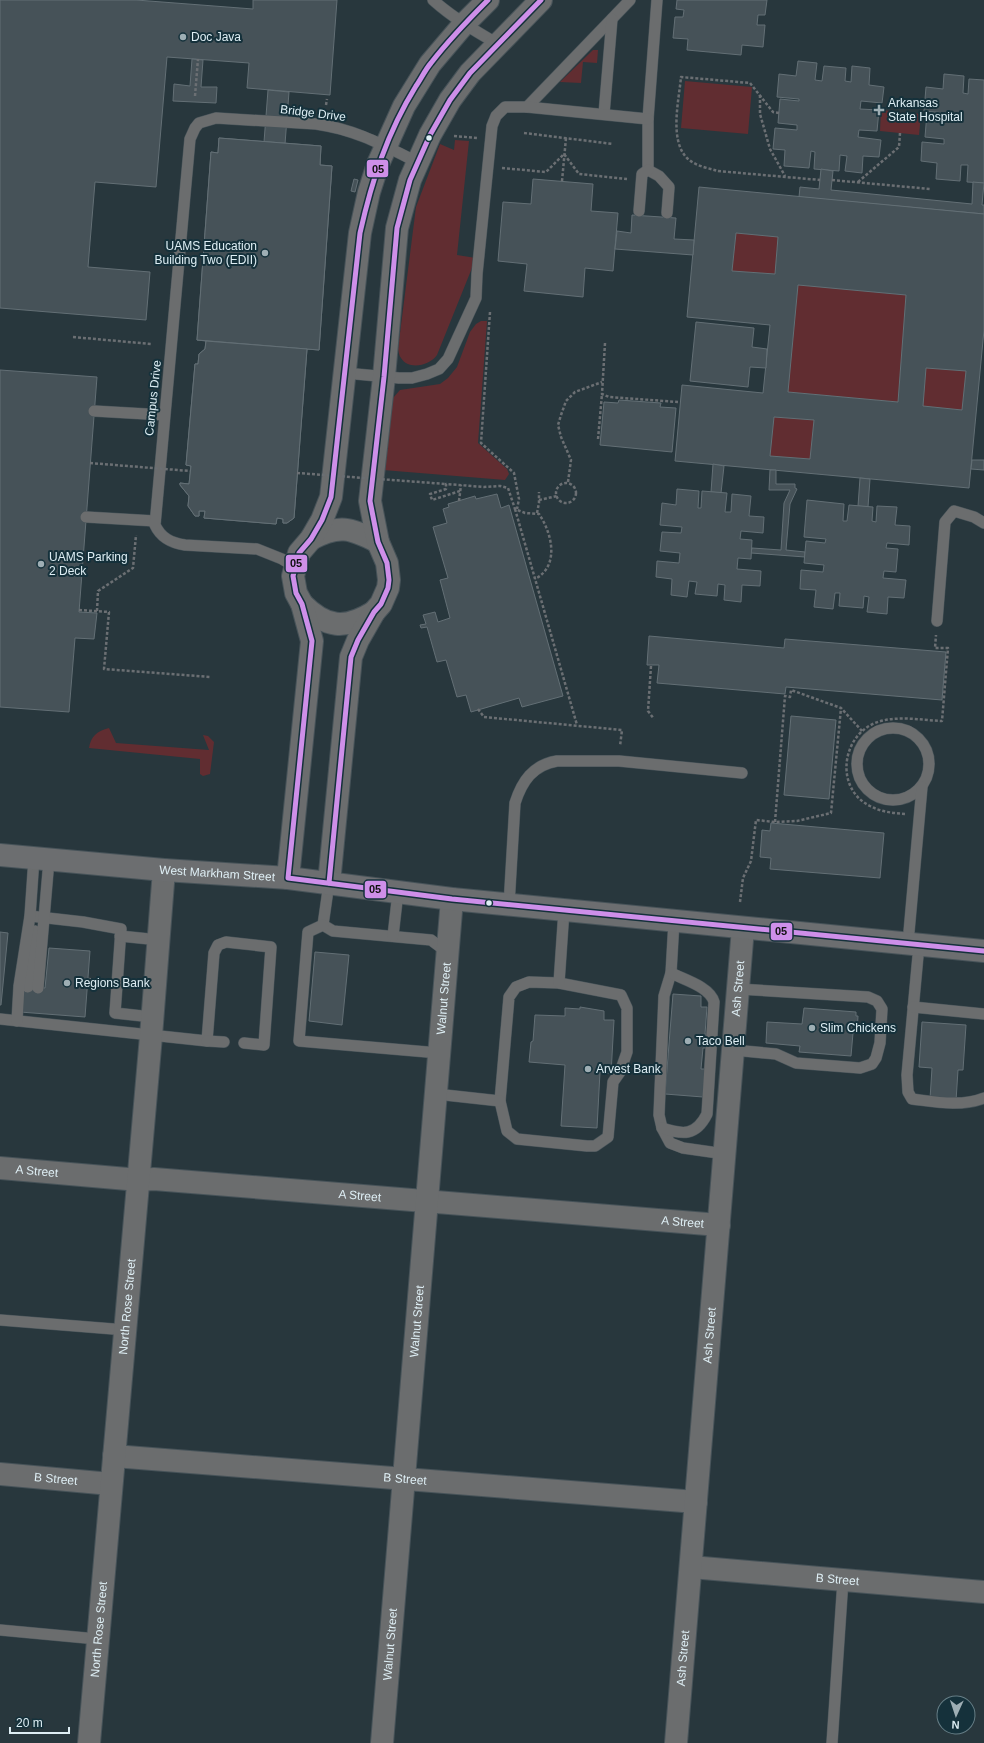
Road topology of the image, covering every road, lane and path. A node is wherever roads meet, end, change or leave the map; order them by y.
1 (434, 0) edge
2 (488, 0) edge
3 (541, 0) edge
4 (630, 0) edge
5 (656, 0) edge
6 (612, 19) junction
7 (464, 24) junction
8 (498, 44) junction
9 (198, 59) dead end
10 (760, 95) junction
11 (195, 96) dead end
12 (327, 99) dead end
13 (326, 105) dead end
14 (527, 107) junction
15 (779, 113) dead end
16 (604, 114) junction
17 (648, 118) junction
18 (199, 123) joint
19 (524, 133) dead end
20 (900, 133) dead end
21 (450, 135) dead end
22 (467, 137) dead end
23 (566, 138) junction
24 (613, 144) dead end
25 (385, 146) junction
26 (564, 154) junction
27 (418, 162) junction
28 (488, 167) junction
29 (645, 175) junction
30 (785, 177) junction
31 (820, 180) dead end
32 (832, 180) dead end
33 (562, 181) dead end
34 (857, 182) junction
35 (930, 188) dead end
36 (639, 211) dead end
37 (667, 213) dead end
38 (490, 312) dead end
39 (73, 337) dead end
40 (605, 343) dead end
41 (151, 344) dead end
42 (345, 373) junction
43 (384, 377) junction
44 (602, 382) junction
45 (602, 394) junction
46 (678, 402) dead end
47 (94, 411) dead end
48 (164, 415) junction
49 (598, 439) dead end
50 (90, 463) dead end
51 (190, 471) dead end
52 (298, 473) dead end
53 (568, 482) junction
54 (446, 484) junction
55 (461, 485) junction
56 (460, 491) junction
57 (539, 492) dead end
58 (557, 496) junction
59 (539, 500) junction
60 (459, 501) dead end
61 (516, 509) junction
62 (537, 513) junction
63 (86, 517) dead end
64 (154, 521) junction
65 (984, 523) edge
66 (136, 535) dead end
67 (311, 539) junction
68 (378, 542) junction
69 (296, 567) junction
70 (535, 579) junction
71 (302, 604) junction
72 (79, 610) dead end
73 (97, 611) junction
74 (374, 612) junction
75 (937, 621) dead end
76 (935, 640) dead end
77 (651, 666) dead end
78 (211, 677) dead end
79 (841, 708) junction
80 (478, 709) dead end
81 (654, 718) dead end
82 (577, 725) junction
83 (862, 731) junction
84 (619, 761) junction
85 (742, 774) dead end
86 (922, 786) junction
87 (920, 814) junction
88 (775, 822) junction
89 (0, 855) edge
90 (41, 859) junction
91 (164, 870) junction
92 (288, 878) junction
93 (329, 883) junction
94 (398, 892) junction
95 (452, 899) junction
96 (740, 902) dead end
97 (509, 905) junction
98 (564, 910) junction
99 (37, 917) junction
100 (674, 921) junction
101 (323, 924) junction
102 (743, 928) junction
103 (120, 936) junction
104 (393, 936) junction
105 (159, 940) junction
106 (914, 944) junction
107 (984, 951) edge
108 (448, 952) junction
109 (671, 973) junction
110 (558, 983) junction
111 (33, 988) dead end
112 (738, 989) junction
113 (914, 1008) junction
114 (984, 1014) edge
115 (28, 1018) junction
116 (0, 1020) edge
117 (152, 1027) junction
118 (207, 1041) junction
119 (224, 1042) dead end
120 (244, 1044) dead end
121 (733, 1050) junction
122 (439, 1053) junction
123 (436, 1094) junction
124 (984, 1098) edge
125 (500, 1101) junction
126 (662, 1128) junction
127 (725, 1154) junction
128 (0, 1168) edge
129 (139, 1180) junction
130 (427, 1201) junction
131 (719, 1225) junction
132 (0, 1320) edge
133 (126, 1330) junction
134 (114, 1456) junction
135 (0, 1474) edge
136 (404, 1480) junction
137 (111, 1484) junction
138 (696, 1502) junction
139 (691, 1566) junction
140 (843, 1580) junction
141 (984, 1592) edge
142 (0, 1630) edge
143 (97, 1639) junction
144 (89, 1743) edge
145 (382, 1743) edge
146 (676, 1743) edge
147 (832, 1743) edge

1 - 7 lane
2 - 7 street
3 - 8 street
4 - 6 lane
5 - 17 lane
6 - 14 lane
6 - 16 lane
7 - 8 lane
7 - 25 street
8 - 27 street
9 - 11 path
10 - 15 path
10 - 30 path
10 - 30 path
12 - 13 path
14 - 16 lane
14 - 28 lane
16 - 17 lane
17 - 29 lane
18 - 25 lane, Bridge Drive
18 - 48 lane, Campus Drive
19 - 23 path
20 - 34 path
21 - 22 path
23 - 24 path
23 - 26 path
25 - 27 lane, Bridge Drive
25 - 42 street
26 - 28 path
26 - 29 path
26 - 33 path
27 - 43 street
28 - 43 lane
29 - 36 lane
29 - 37 lane
30 - 31 path
32 - 34 path
34 - 35 path
38 - 61 path
39 - 41 path
40 - 44 path
42 - 43 lane
42 - 67 street
43 - 68 street
44 - 45 path
44 - 53 path
45 - 46 path
45 - 49 path
47 - 48 lane
48 - 64 lane, Campus Drive
50 - 51 path, bridge
52 - 54 path, bridge
53 - 58 path
53 - 58 path
54 - 55 path
54 - 56 path
55 - 56 path
55 - 61 path
56 - 60 path
57 - 59 path
58 - 59 path
59 - 62 path
61 - 62 path
61 - 70 path
62 - 70 path
63 - 64 lane
64 - 69 lane
65 - 75 lane
66 - 73 path
67 - 68 street
67 - 69 street
68 - 74 street
69 - 71 street
70 - 82 path
71 - 74 street
71 - 92 street
72 - 73 path
73 - 78 path
74 - 93 street
76 - 83 path
77 - 81 path
79 - 83 path
79 - 88 path
79 - 88 path
80 - 82 path
82 - 84 path
83 - 87 path
84 - 85 lane
84 - 97 lane
86 - 86 lane
86 - 87 lane
87 - 106 lane
88 - 96 path
89 - 90 main road, West Markham Street
90 - 91 main road, West Markham Street
90 - 99 lane
90 - 99 lane
91 - 92 main road, West Markham Street
91 - 105 street, North Rose Street
92 - 93 main road, West Markham Street
93 - 94 main road, West Markham Street
93 - 101 lane
94 - 95 main road, West Markham Street
94 - 104 lane
95 - 97 main road, West Markham Street
95 - 108 street, Walnut Street
97 - 98 main road, West Markham Street
98 - 100 main road, West Markham Street
98 - 110 lane
99 - 103 lane
99 - 111 lane
99 - 115 lane
100 - 102 main road, West Markham Street
100 - 109 lane
101 - 104 lane
101 - 122 lane
102 - 106 main road, West Markham Street
102 - 112 street, Ash Street
103 - 105 lane
103 - 117 lane
104 - 108 lane
105 - 117 street, North Rose Street
106 - 107 main road, West Markham Street
106 - 113 lane
108 - 122 street, Walnut Street
109 - 126 lane
109 - 126 lane
110 - 125 lane
110 - 125 lane
112 - 121 street, Ash Street
112 - 121 lane
113 - 114 lane
113 - 124 lane
115 - 116 lane
115 - 117 lane
117 - 118 lane
117 - 129 street, North Rose Street
118 - 119 lane
118 - 120 lane
121 - 127 street, Ash Street
122 - 123 street, Walnut Street
123 - 125 lane
123 - 130 street, Walnut Street
126 - 127 lane
127 - 131 street, Ash Street
128 - 129 street, A Street
129 - 130 street, A Street
129 - 133 street, North Rose Street
130 - 131 street, A Street
130 - 136 street, Walnut Street
131 - 138 street, Ash Street
132 - 133 lane
133 - 134 street, North Rose Street
134 - 136 street, B Street
134 - 137 street, North Rose Street
135 - 137 street, B Street
136 - 138 street, B Street
136 - 145 street, Walnut Street
137 - 143 street, North Rose Street
138 - 139 street, Ash Street
139 - 140 street, B Street
139 - 146 street, Ash Street
140 - 141 street, B Street
140 - 147 lane
142 - 143 lane
143 - 144 street, North Rose Street

